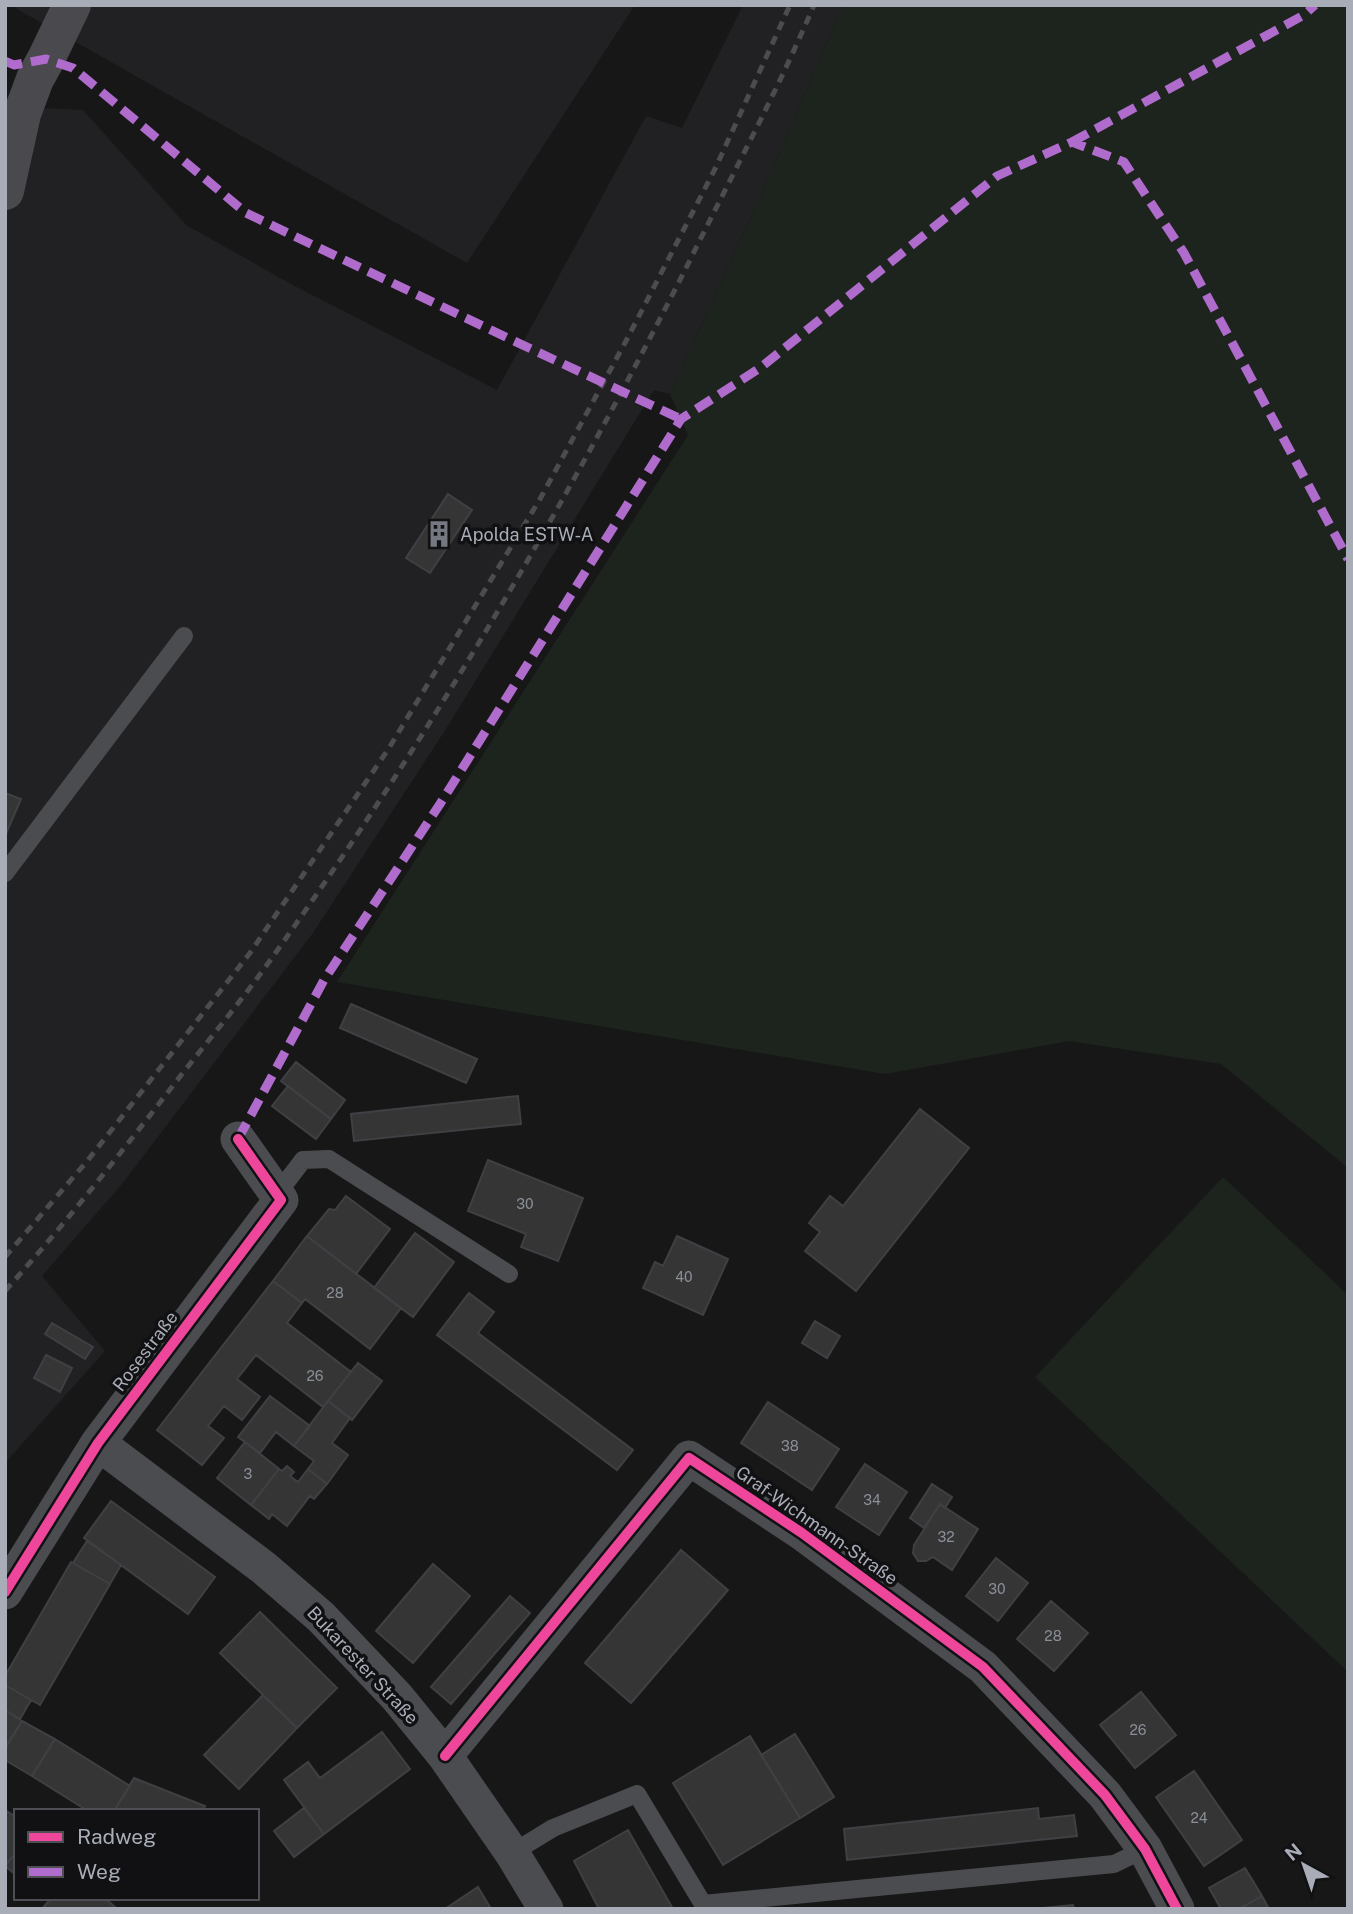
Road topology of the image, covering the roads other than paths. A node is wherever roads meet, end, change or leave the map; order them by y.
1 (72, 5) edge
2 (5, 191) edge
3 (184, 636) dead end
4 (5, 873) edge
5 (238, 1139) dead end
6 (277, 1194) junction
7 (509, 1274) dead end
8 (98, 1443) junction
9 (5, 1592) edge
10 (445, 1756) junction
11 (1145, 1849) junction
12 (512, 1853) junction
13 (546, 1909) edge
14 (1177, 1909) edge

1 - 2 main road
3 - 4 lane
5 - 6 street
6 - 7 lane
6 - 8 street, Rosestraße
8 - 9 street, Rosestraße
8 - 10 street, Bukarester Straße
10 - 11 street, Graf-Wichmann-Straße
10 - 12 street, Bukarester Straße
11 - 12 lane
11 - 14 street, Graf-Wichmann-Straße
12 - 13 street, Bukarester Straße

